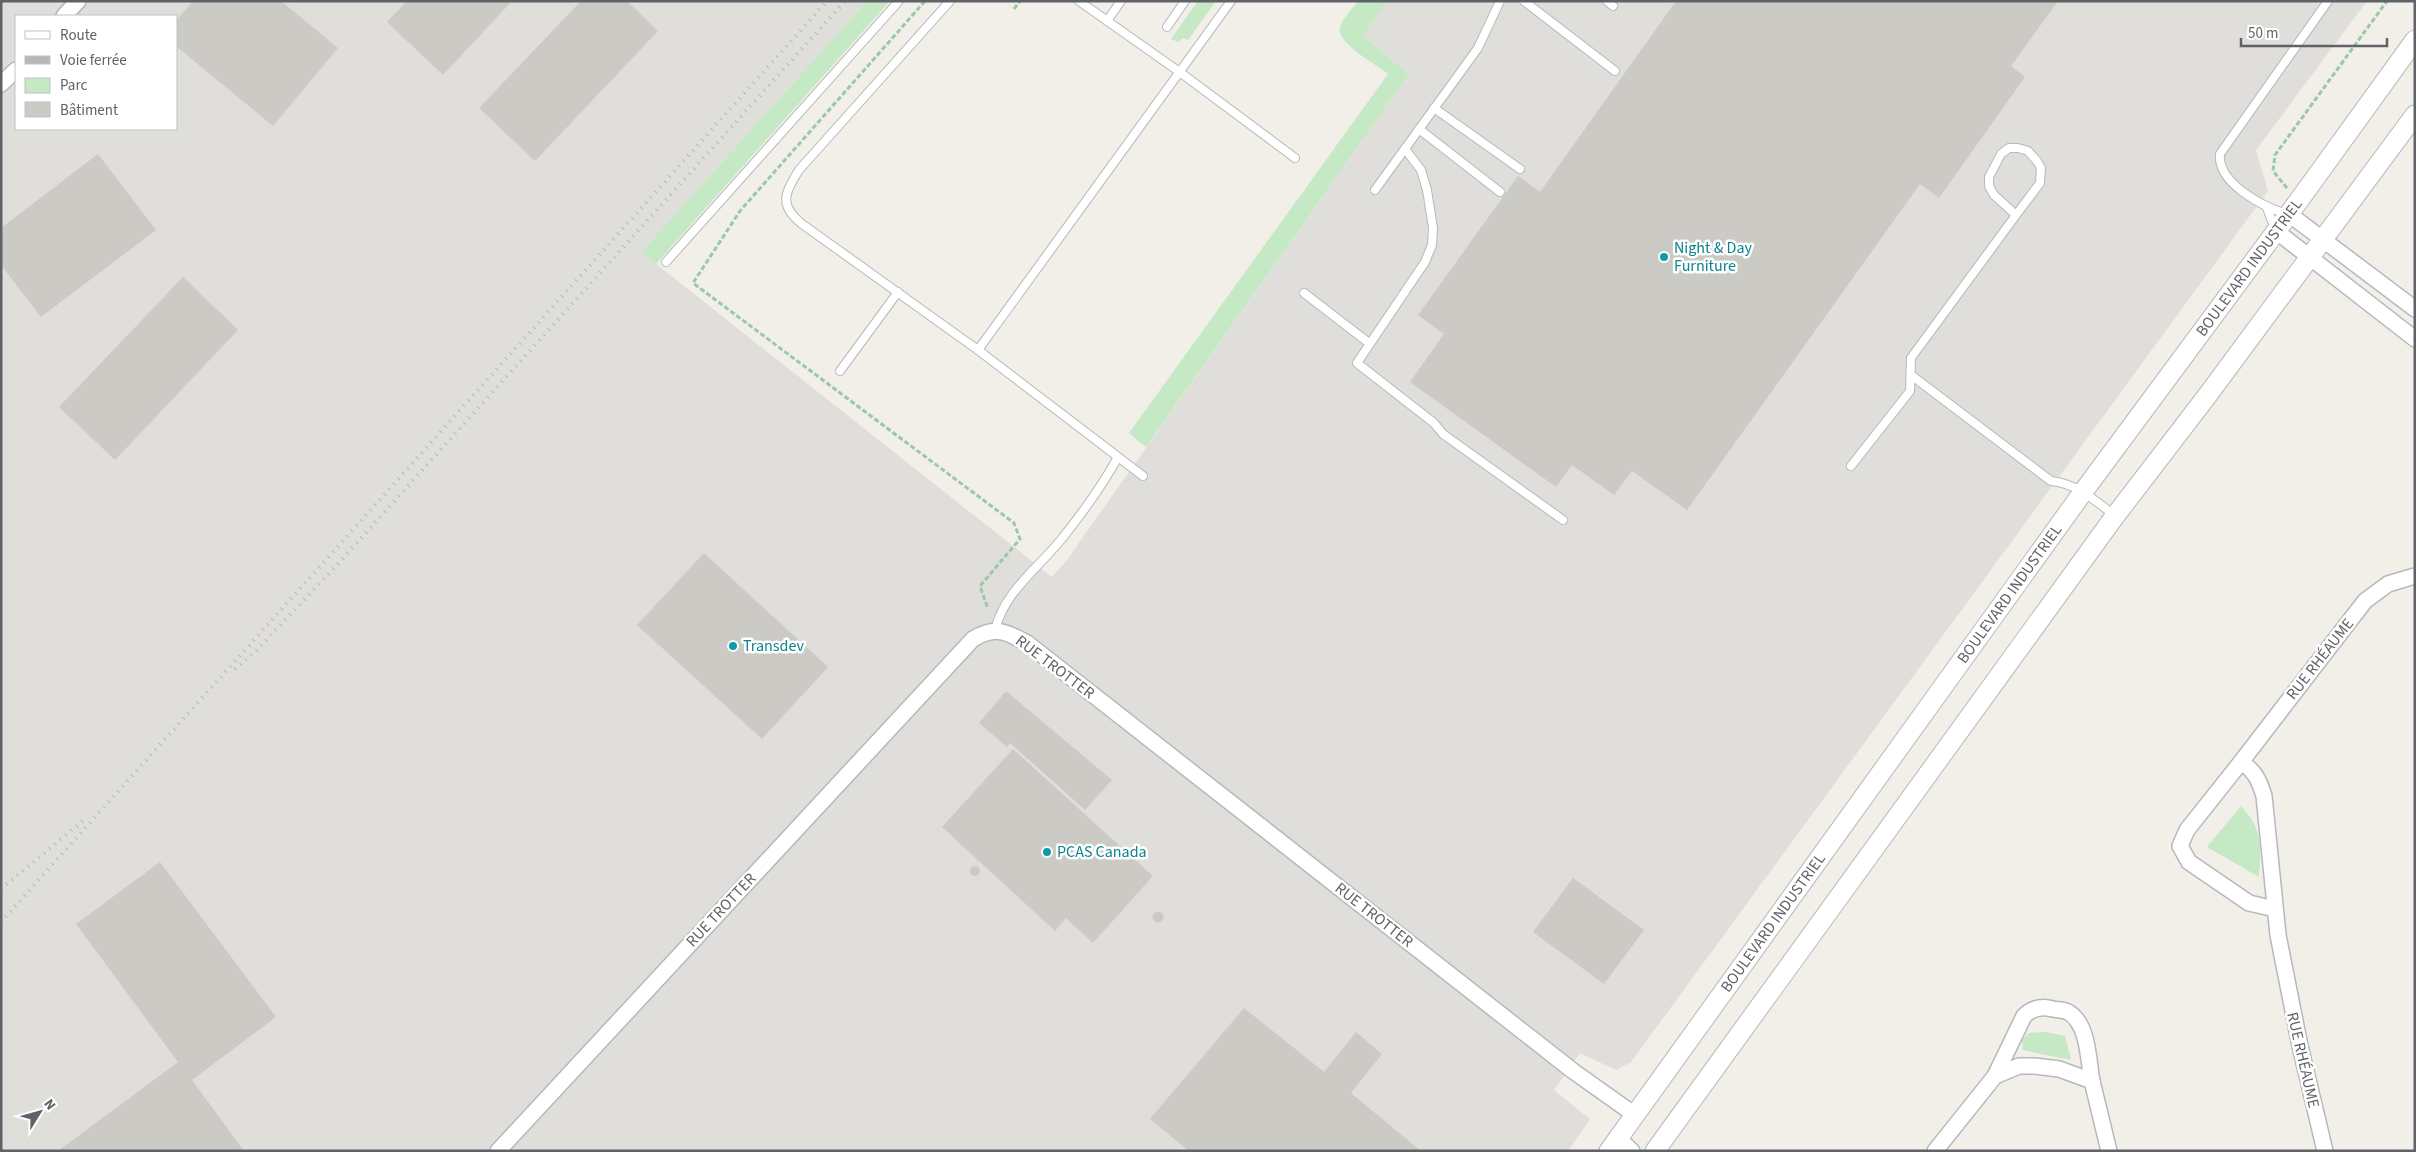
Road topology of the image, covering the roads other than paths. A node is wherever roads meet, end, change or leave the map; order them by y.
1 (78, 1) edge
2 (899, 1) edge
3 (950, 1) edge
4 (1079, 1) edge
5 (1122, 1) edge
6 (1185, 1) edge
7 (1231, 1) edge
8 (1500, 1) edge
9 (1524, 1) edge
10 (2328, 1) edge
11 (65, 15) edge
12 (1107, 21) junction
13 (1167, 27) dead end
14 (2415, 40) edge
15 (15, 71) edge
16 (1615, 71) dead end
17 (1181, 72) junction
18 (1, 84) edge
19 (1434, 108) junction
20 (2415, 115) edge
21 (1419, 129) junction
22 (1405, 149) junction
23 (1295, 158) dead end
24 (1520, 169) dead end
25 (1375, 190) dead end
26 (1500, 192) dead end
27 (2267, 208) junction
28 (2289, 214) junction
29 (2016, 215) junction
30 (2276, 231) junction
31 (2323, 239) junction
32 (2310, 257) junction
33 (666, 262) dead end
34 (898, 292) junction
35 (1304, 293) dead end
36 (2415, 310) edge
37 (2415, 339) edge
38 (1369, 343) junction
39 (978, 350) junction
40 (840, 371) dead end
41 (1911, 375) junction
42 (1118, 457) junction
43 (1851, 466) dead end
44 (1143, 476) dead end
45 (2082, 492) junction
46 (2115, 516) junction
47 (1563, 520) dead end
48 (2415, 576) edge
49 (995, 630) junction
50 (2241, 762) junction
51 (2275, 908) junction
52 (1995, 1076) junction
53 (2092, 1081) junction
54 (1635, 1115) junction
55 (1620, 1147) edge
56 (498, 1151) edge
57 (1655, 1151) edge
58 (1935, 1151) edge
59 (2109, 1151) edge
60 (2325, 1151) edge

1 - 11 street
2 - 33 lane
3 - 34 lane
4 - 12 lane
5 - 12 lane
6 - 13 lane
7 - 17 lane
8 - 19 lane
9 - 16 lane
10 - 27 lane
12 - 17 lane
14 - 28 street, BOULEVARD INDUSTRIEL
15 - 18 street
17 - 23 lane
17 - 39 lane
19 - 21 lane
19 - 24 lane
20 - 31 street
21 - 22 lane
21 - 26 lane
22 - 25 lane
22 - 38 lane
27 - 28 lane
27 - 30 lane
28 - 30 street, BOULEVARD INDUSTRIEL
28 - 31 street
29 - 29 lane
29 - 41 lane
30 - 32 street
30 - 45 street, BOULEVARD INDUSTRIEL
31 - 32 street
31 - 36 street
32 - 37 street
32 - 46 street
34 - 39 lane
34 - 40 lane
35 - 38 lane
38 - 47 lane
39 - 42 lane
41 - 43 lane
41 - 45 lane
42 - 44 lane
42 - 49 lane
45 - 46 lane
45 - 54 street, BOULEVARD INDUSTRIEL
46 - 57 street
48 - 50 street, RUE RHÉAUME
49 - 54 street, RUE TROTTER
49 - 56 street, RUE TROTTER
50 - 51 street, RUE RHÉAUME
50 - 51 street, RUE RHÉAUME
51 - 60 street, RUE RHÉAUME
52 - 53 street
52 - 53 street
52 - 58 street
53 - 59 street
54 - 55 street, BOULEVARD INDUSTRIEL

